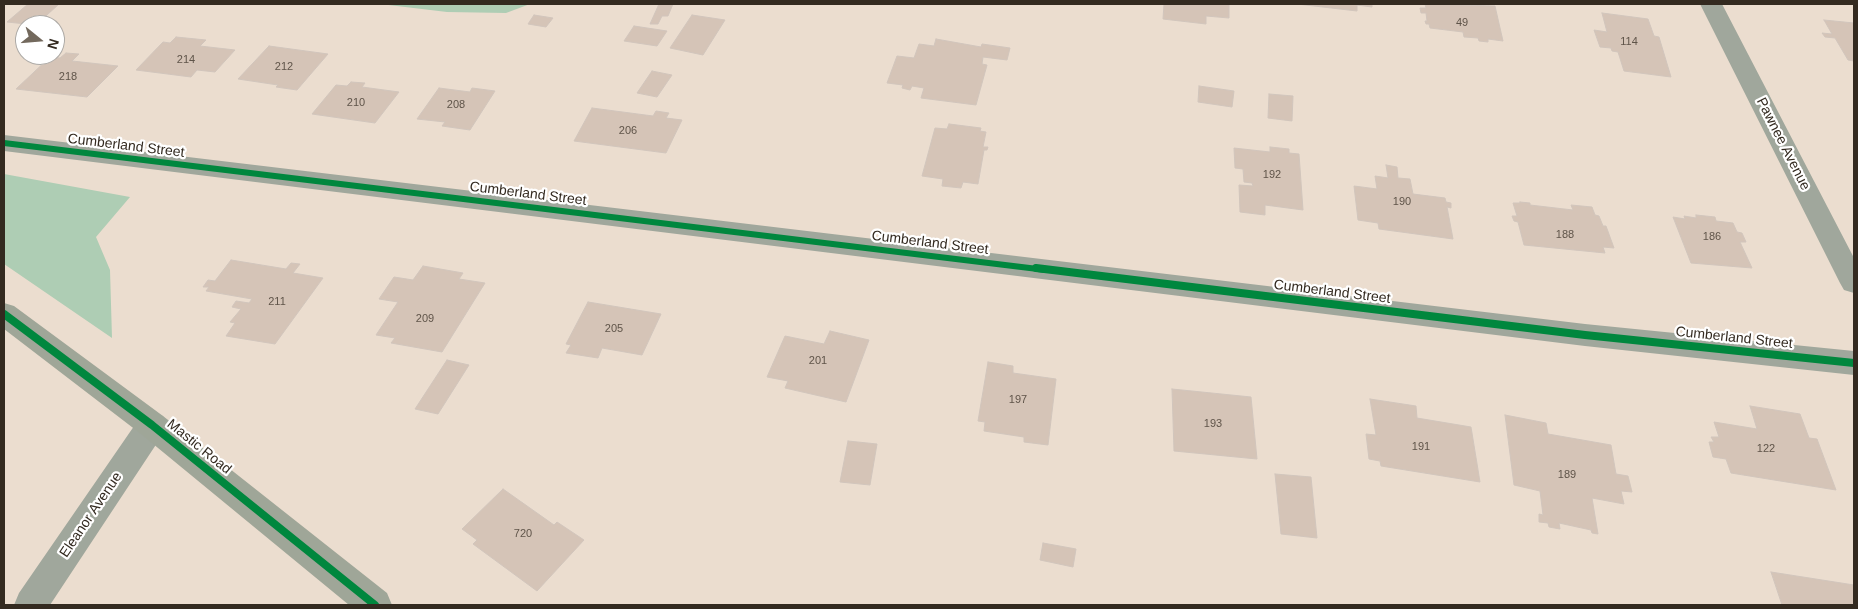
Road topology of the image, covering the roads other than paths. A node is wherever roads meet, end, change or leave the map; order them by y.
1 (1711, 4) edge
2 (4, 144) edge
3 (1854, 283) edge
4 (4, 314) edge
5 (1854, 363) edge
6 (152, 425) junction
7 (31, 605) edge
8 (375, 605) edge

1 - 3 street, Pawnee Avenue
2 - 5 street, Cumberland Street
4 - 6 main road, Mastic Road
6 - 7 street, Eleanor Avenue
6 - 8 main road, Mastic Road

